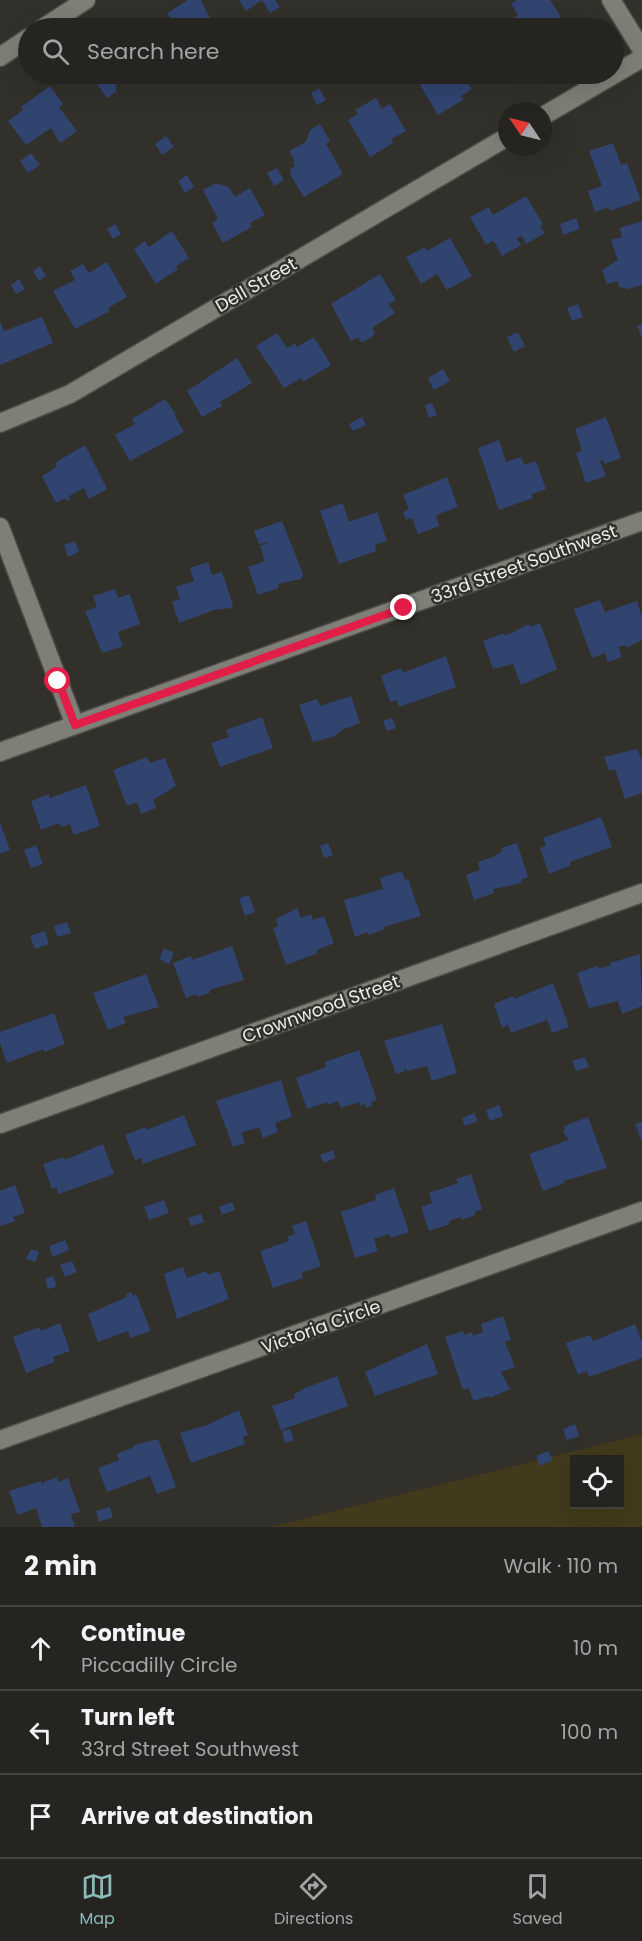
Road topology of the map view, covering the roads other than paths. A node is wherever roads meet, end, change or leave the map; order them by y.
1 (86, 0) edge
2 (611, 0) edge
3 (58, 18) edge
4 (622, 18) edge
5 (624, 21) edge
6 (18, 45) edge
7 (642, 50) edge
8 (0, 57) edge
9 (642, 58) edge
10 (624, 69) edge
11 (598, 84) edge
12 (552, 111) edge
13 (498, 142) edge
14 (0, 423) edge
15 (642, 522) edge
16 (0, 527) edge
17 (75, 725) junction
18 (0, 752) edge
19 (642, 893) edge
20 (0, 1124) edge
21 (642, 1211) edge
22 (0, 1440) edge

1 - 3 street
2 - 4 street
5 - 7 street
6 - 8 street
9 - 10 street
11 - 12 street
13 - 14 street, Dell Street
15 - 17 street, 33rd Street Southwest
16 - 17 street
17 - 18 street, 33rd Street Southwest
19 - 20 street, Crownwood Street
21 - 22 street, Victoria Circle

